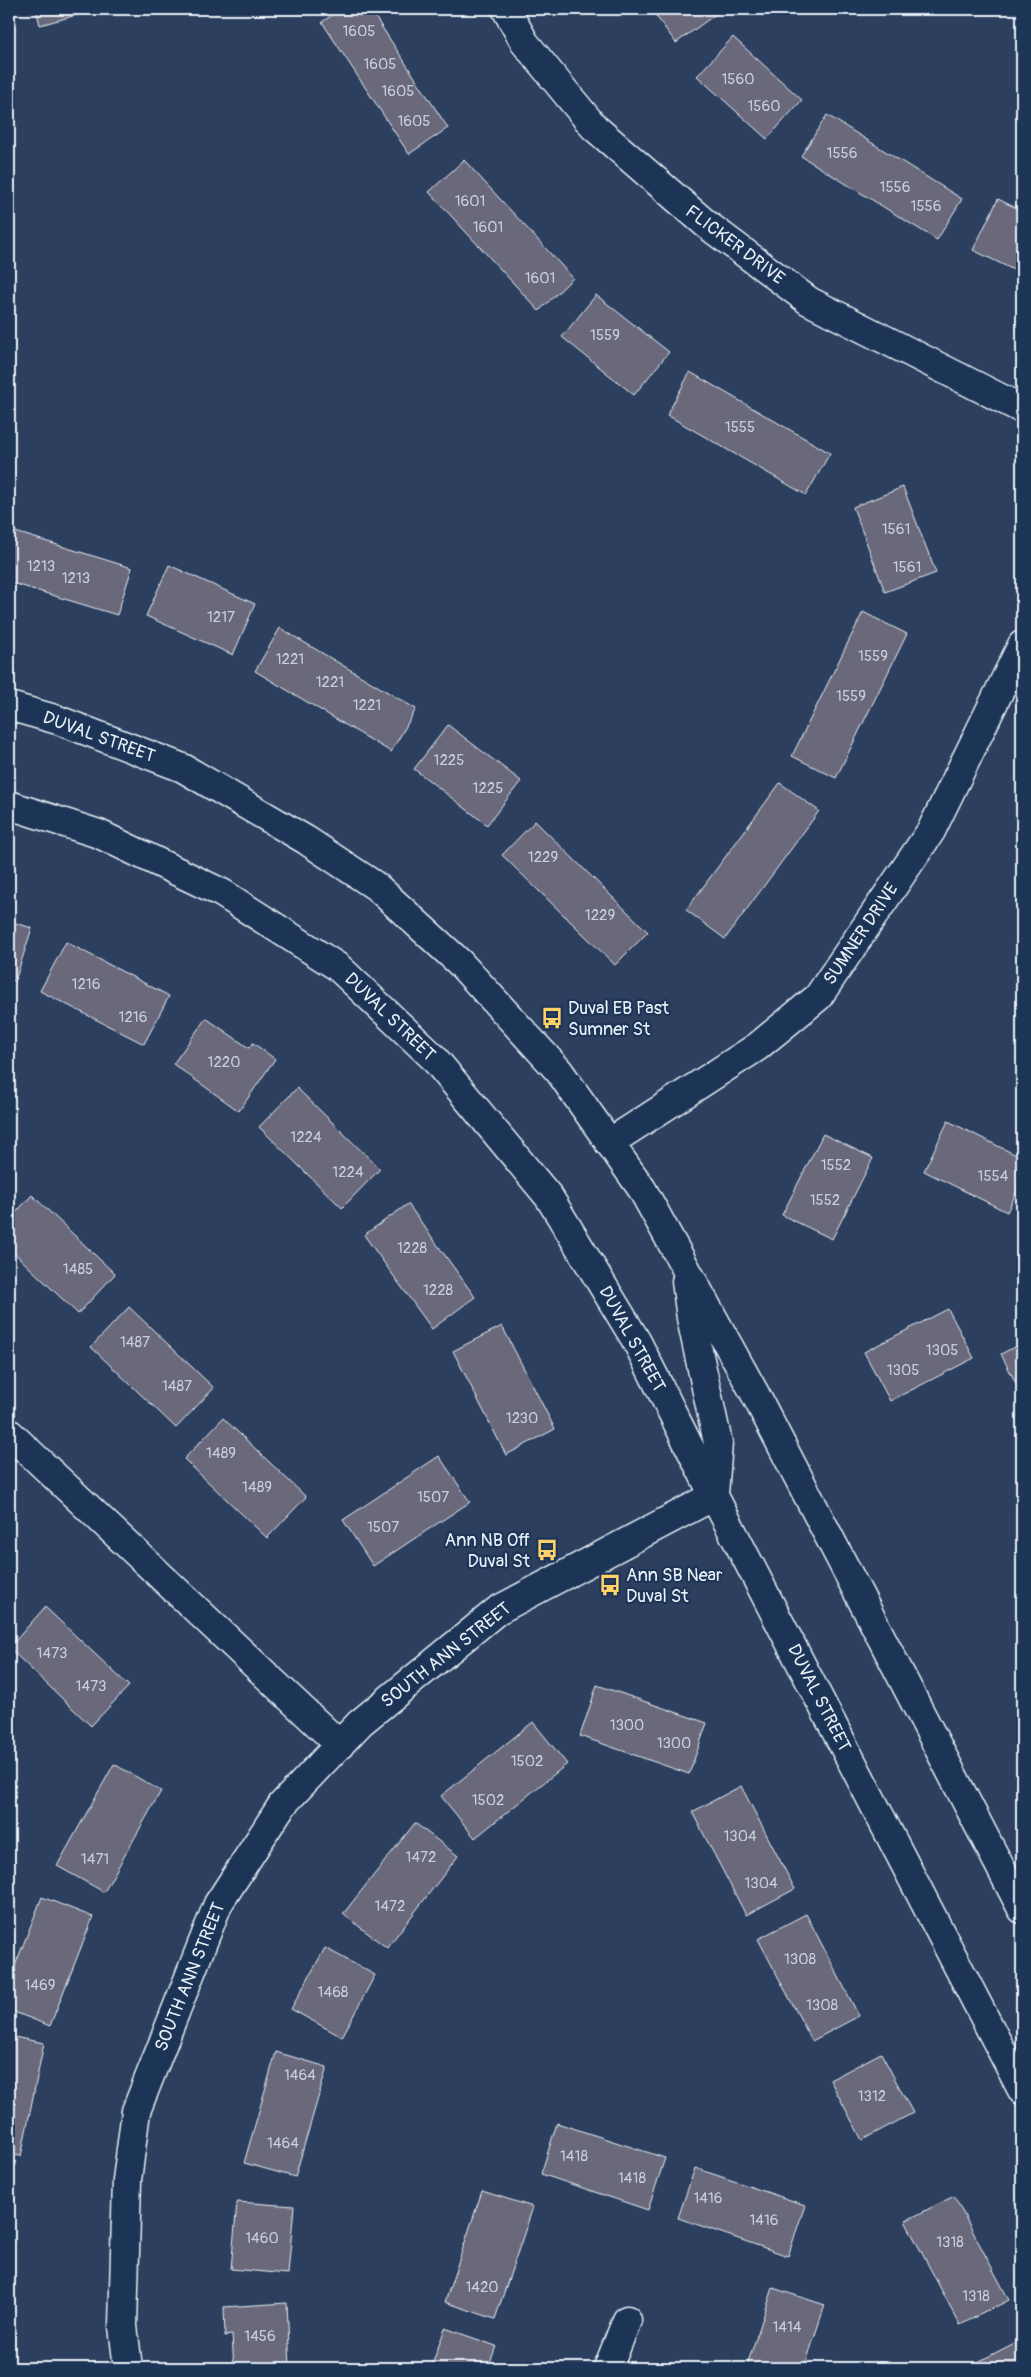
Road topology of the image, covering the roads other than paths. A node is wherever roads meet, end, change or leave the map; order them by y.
1 (506, 9) edge
2 (1022, 409) edge
3 (1022, 645) edge
4 (9, 706) edge
5 (9, 806) edge
6 (609, 1143) junction
7 (684, 1264) junction
8 (9, 1433) edge
9 (714, 1496) junction
10 (340, 1745) junction
11 (1022, 1909) edge
12 (1022, 2090) edge
13 (627, 2320) dead end
14 (128, 2368) edge
15 (608, 2368) edge

1 - 2 street, FLICKER DRIVE
3 - 6 street, SUMNER DRIVE
4 - 6 street, DUVAL STREET
5 - 9 street, DUVAL STREET
6 - 7 street, DUVAL STREET
7 - 9 street
7 - 11 street, DUVAL STREET
8 - 10 street
9 - 10 street, SOUTH ANN STREET
9 - 12 street, DUVAL STREET
10 - 14 street, SOUTH ANN STREET
13 - 15 street

